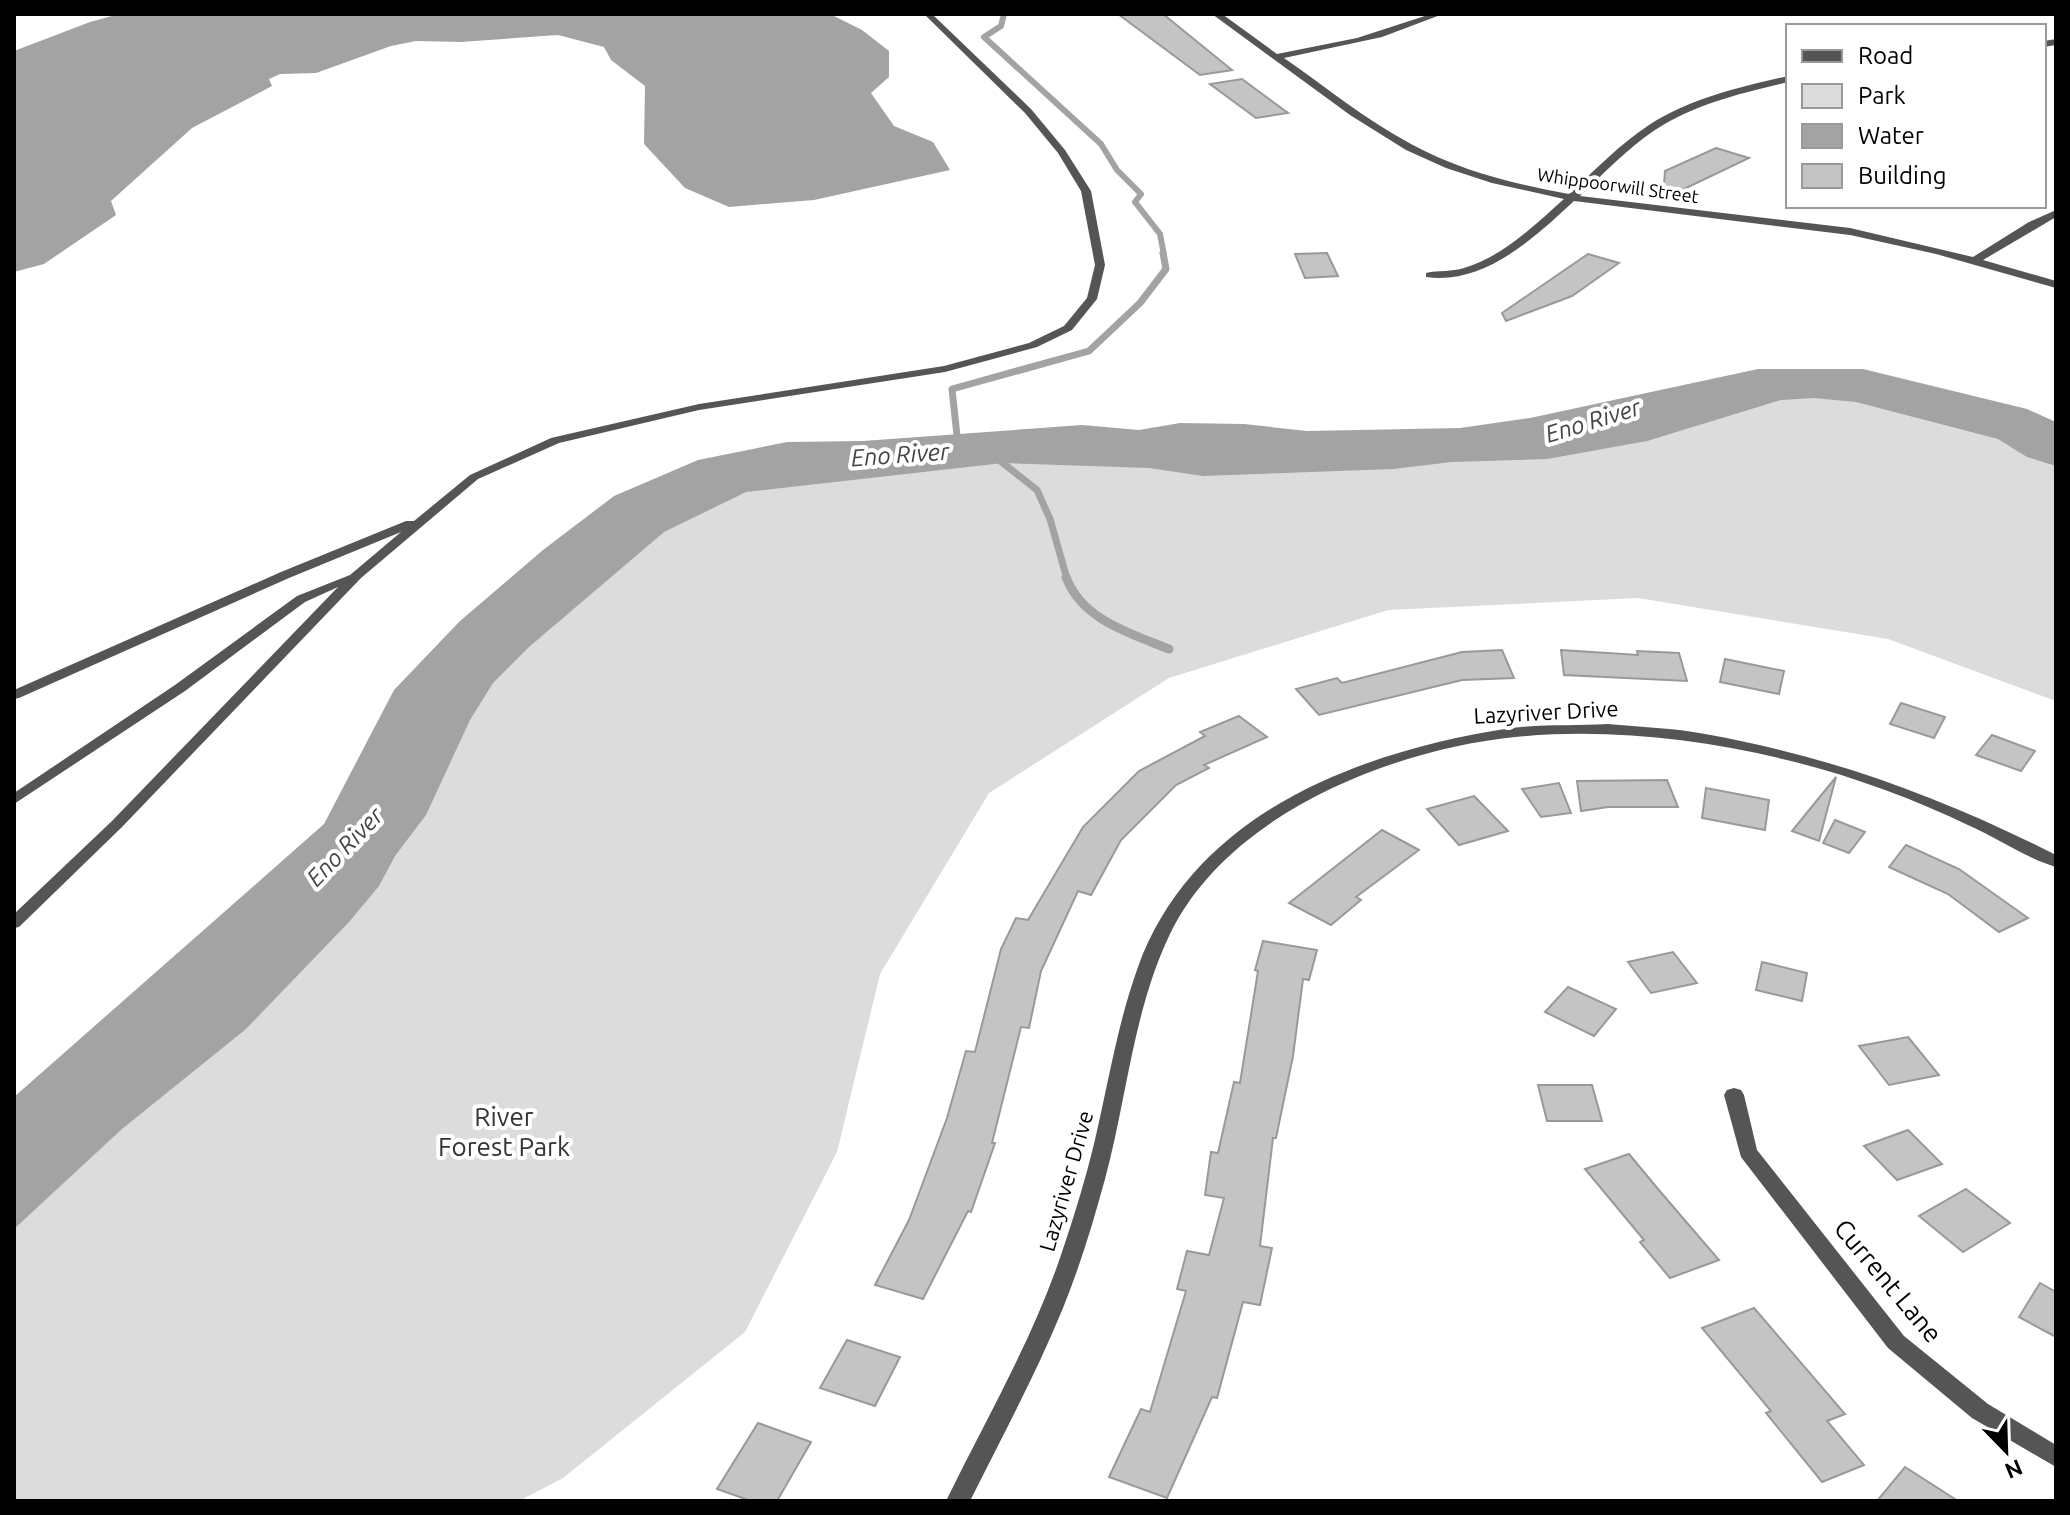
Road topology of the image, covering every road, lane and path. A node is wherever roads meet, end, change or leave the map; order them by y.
1 (928, 14) edge
2 (1216, 14) edge
3 (1439, 14) edge
4 (1275, 57) junction
5 (1786, 80) edge
6 (1569, 198) junction
7 (2056, 213) edge
8 (1975, 260) junction
9 (1430, 275) dead end
10 (2056, 285) edge
11 (425, 518) junction
12 (357, 575) junction
13 (14, 695) edge
14 (14, 800) edge
15 (2056, 862) edge
16 (14, 923) edge
17 (1734, 1095) dead end
18 (2056, 1457) edge
19 (958, 1501) edge

1 - 11 lane
2 - 4 street, Whippoorwill Street
3 - 4 street
4 - 6 street, Whippoorwill Street
5 - 6 street
6 - 8 street, Whippoorwill Street
6 - 9 street
7 - 8 street
8 - 10 street, Whippoorwill Street
11 - 12 lane
11 - 13 lane
12 - 14 lane
12 - 16 lane
15 - 19 street, Lazyriver Drive
17 - 18 street, Current Lane

